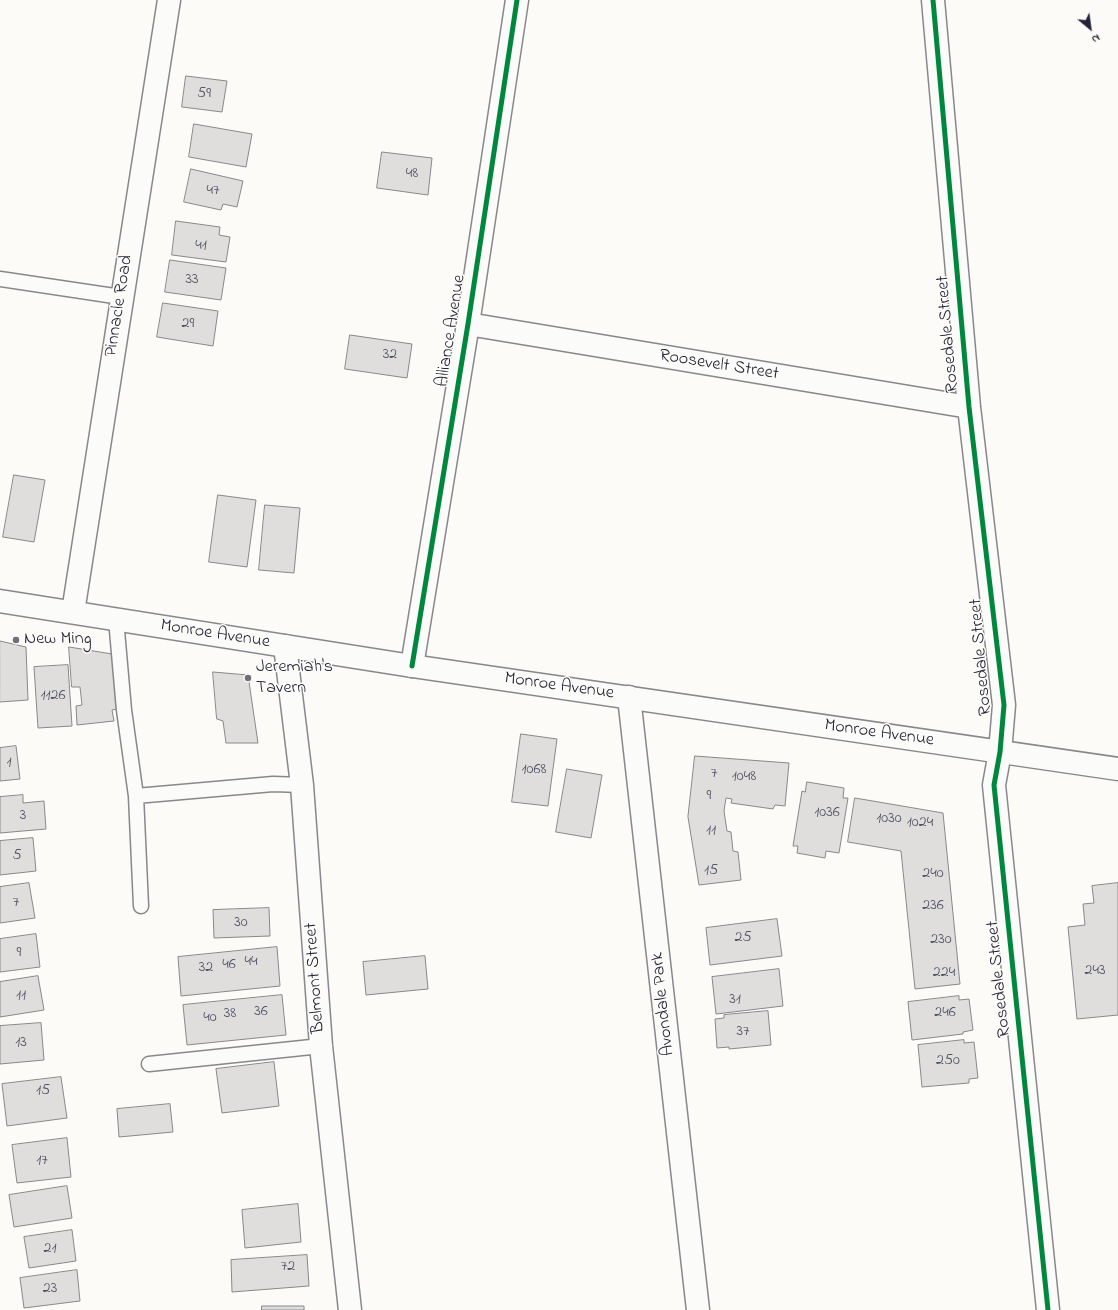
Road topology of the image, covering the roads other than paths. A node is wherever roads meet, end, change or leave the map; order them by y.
1 (169, 0) edge
2 (517, 0) edge
3 (933, 0) edge
4 (0, 278) edge
5 (121, 298) junction
6 (468, 324) junction
7 (969, 407) junction
8 (0, 601) edge
9 (72, 612) junction
10 (116, 619) junction
11 (285, 646) junction
12 (412, 666) junction
13 (629, 697) junction
14 (1000, 752) junction
15 (1118, 769) edge
16 (302, 785) junction
17 (136, 796) junction
18 (141, 906) dead end
19 (322, 1046) junction
20 (149, 1064) dead end
21 (350, 1310) edge
22 (698, 1310) edge
23 (1048, 1310) edge

1 - 5 street, Pinnacle Road
2 - 6 street, Alliance Avenue
3 - 7 street, Rosedale Street
4 - 5 lane
5 - 9 street, Pinnacle Road
6 - 7 street, Roosevelt Street
6 - 12 street, Alliance Avenue
7 - 14 street, Rosedale Street
8 - 9 street, Monroe Avenue
9 - 10 street, Monroe Avenue
10 - 11 street, Monroe Avenue
10 - 17 lane
11 - 12 street, Monroe Avenue
11 - 16 street, Belmont Street
12 - 13 street, Monroe Avenue
13 - 14 street, Monroe Avenue
13 - 22 street, Avondale Park
14 - 15 street, Monroe Avenue
14 - 23 street, Rosedale Street
16 - 17 lane
16 - 19 street, Belmont Street
17 - 18 lane
19 - 20 lane
19 - 21 street, Belmont Street

